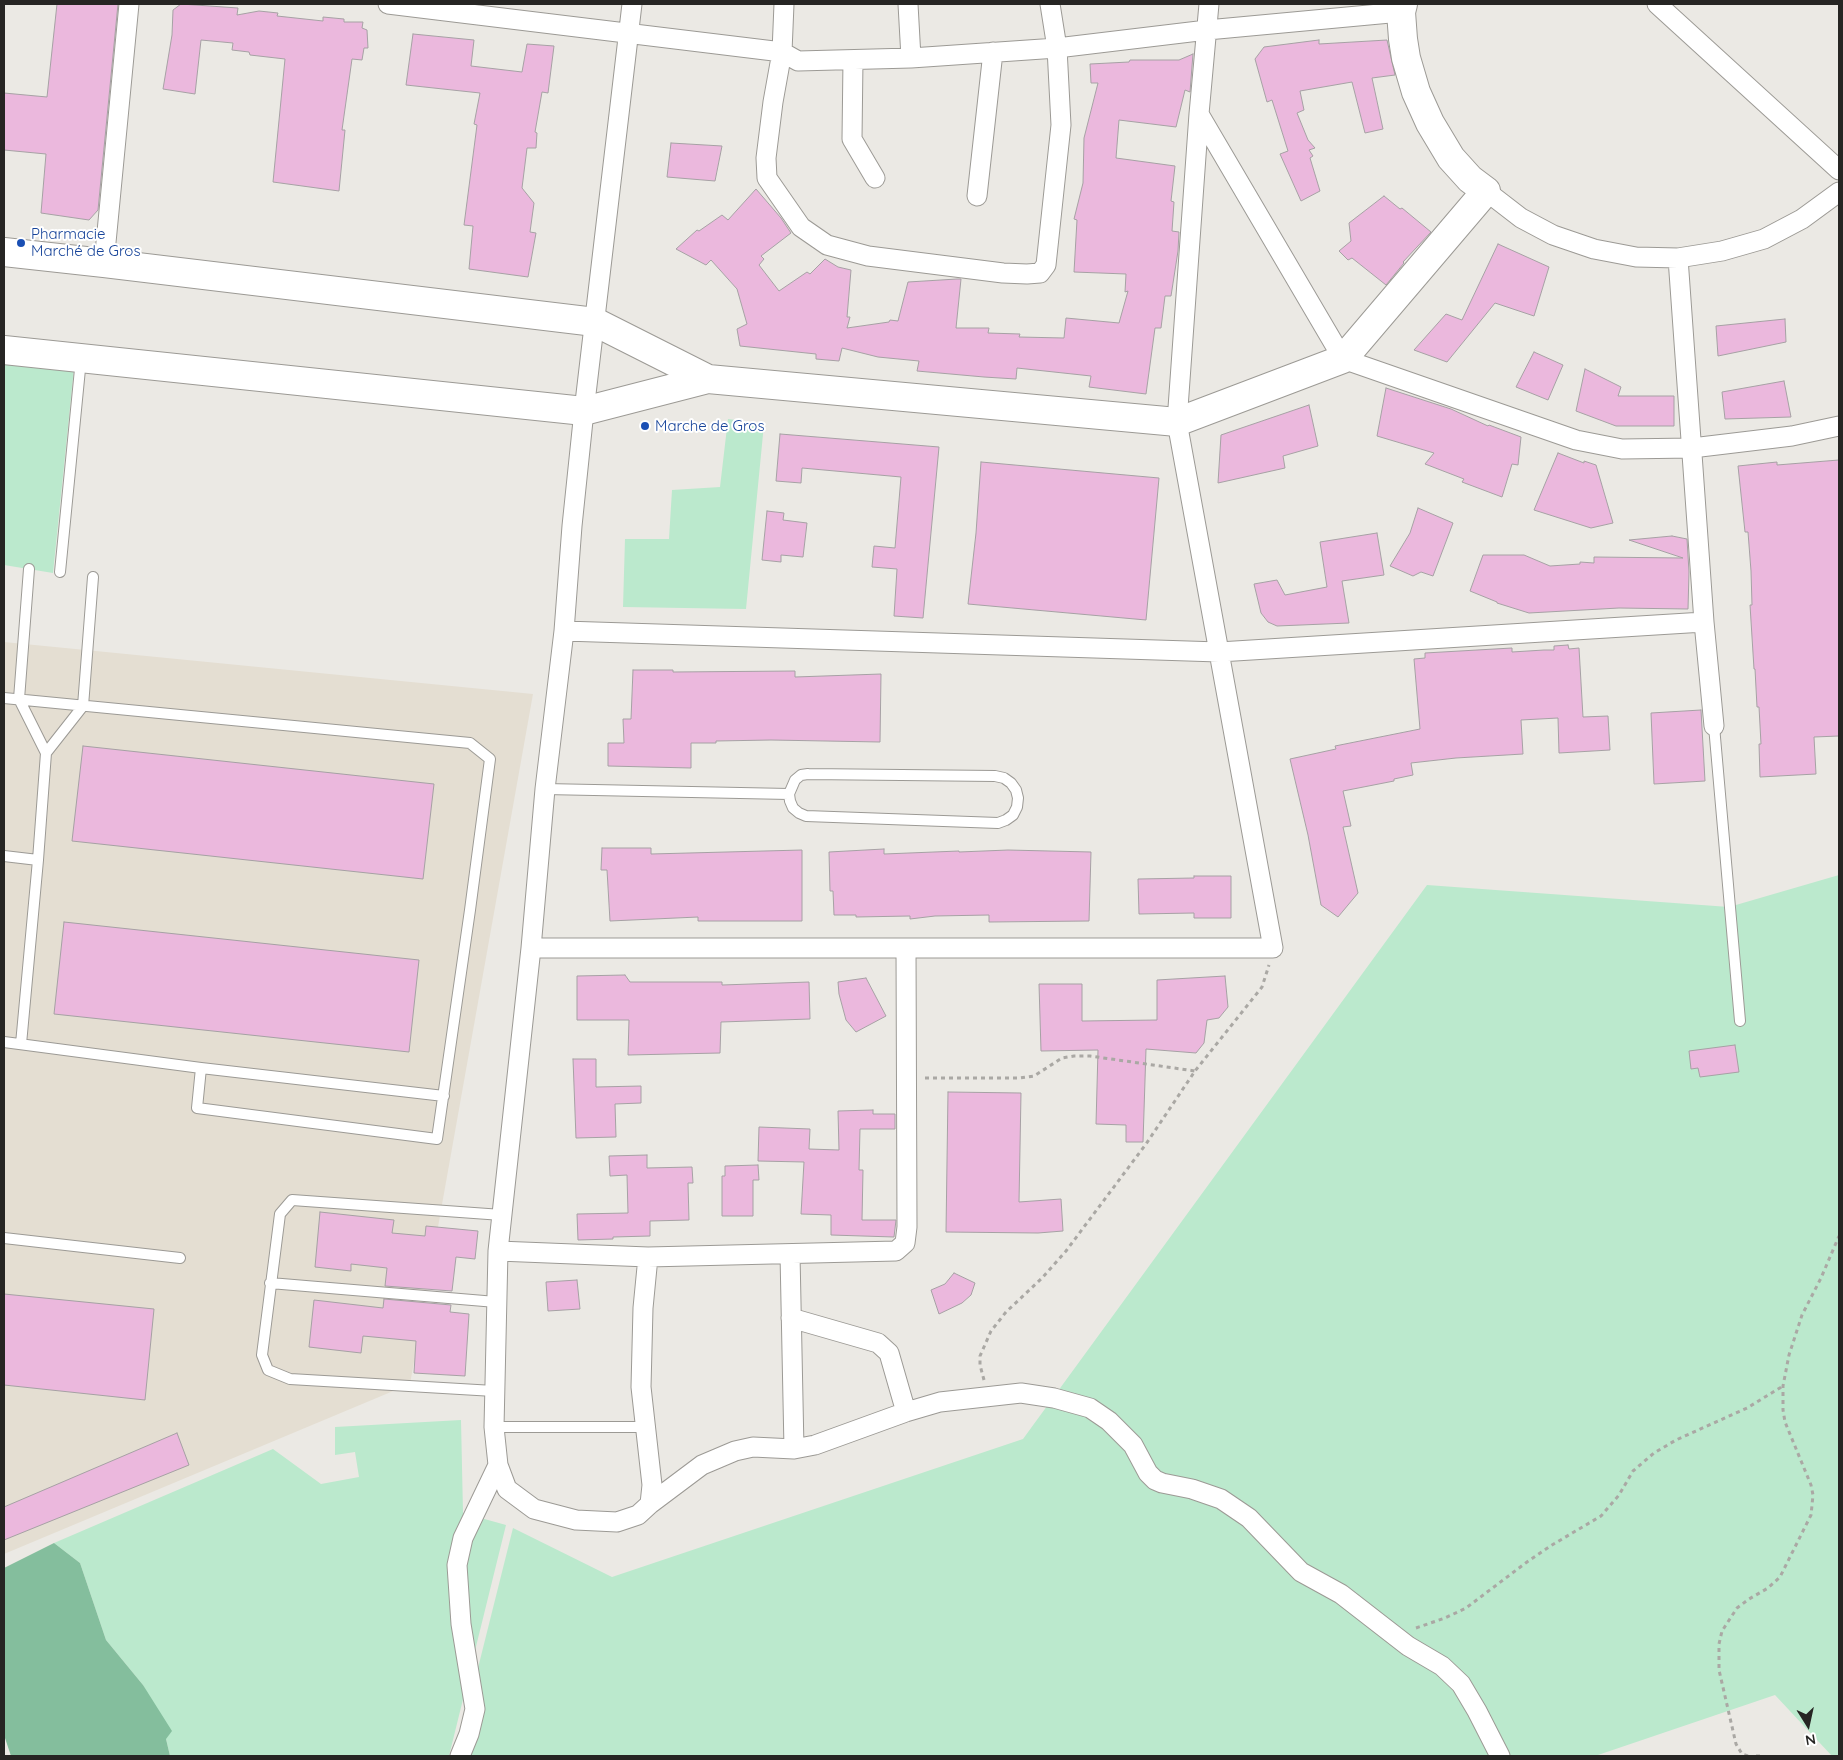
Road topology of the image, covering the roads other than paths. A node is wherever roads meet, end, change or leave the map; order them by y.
1 (128, 4) edge
2 (388, 4) edge
3 (632, 4) edge
4 (784, 4) edge
5 (908, 4) edge
6 (1050, 4) edge
7 (1209, 4) edge
8 (1657, 4) edge
9 (1402, 8) edge
10 (1207, 30) junction
11 (627, 34) junction
12 (1057, 48) junction
13 (782, 52) junction
14 (993, 52) junction
15 (911, 58) junction
16 (853, 60) junction
17 (1199, 114) junction
18 (1839, 170) edge
19 (875, 178) dead end
20 (1486, 191) junction
21 (1839, 192) edge
22 (977, 196) dead end
23 (4, 252) edge
24 (1678, 258) junction
25 (104, 263) junction
26 (595, 322) junction
27 (4, 350) edge
28 (82, 358) junction
29 (1343, 359) junction
30 (708, 379) junction
31 (584, 411) junction
32 (1177, 422) junction
33 (1839, 426) edge
34 (1692, 448) junction
35 (29, 569) dead end
36 (60, 572) dead end
37 (93, 577) dead end
38 (1704, 622) junction
39 (564, 631) junction
40 (1219, 652) junction
41 (4, 698) edge
42 (19, 699) junction
43 (83, 706) junction
44 (1714, 726) joint
45 (46, 753) junction
46 (545, 789) junction
47 (789, 794) junction
48 (4, 856) edge
49 (38, 860) junction
50 (531, 948) junction
51 (906, 948) junction
52 (1740, 1021) dead end
53 (4, 1042) edge
54 (21, 1044) junction
55 (201, 1068) junction
56 (444, 1096) junction
57 (502, 1215) junction
58 (4, 1238) edge
59 (498, 1251) junction
60 (790, 1254) junction
61 (648, 1256) junction
62 (180, 1258) dead end
63 (270, 1283) junction
64 (496, 1302) junction
65 (791, 1318) junction
66 (494, 1391) junction
67 (906, 1412) junction
68 (494, 1427) junction
69 (645, 1427) junction
70 (794, 1449) junction
71 (498, 1465) junction
72 (650, 1504) junction
73 (460, 1756) edge
74 (1500, 1756) edge

1 - 25 street
2 - 11 street
3 - 11 street
4 - 13 street
5 - 15 street
6 - 12 street
7 - 10 street
8 - 18 street
9 - 10 street
9 - 20 street
10 - 12 street
10 - 17 street
11 - 13 street
11 - 26 street
12 - 13 street
12 - 14 street
13 - 16 street
14 - 15 street
14 - 22 street
15 - 16 street
16 - 19 street
17 - 29 street
17 - 32 street
20 - 24 street
20 - 29 street
21 - 24 street
23 - 25 street
24 - 34 street
25 - 26 street
26 - 30 street
26 - 31 street
27 - 28 street
28 - 31 street
28 - 36 lane
29 - 32 street
29 - 34 street
30 - 31 street
30 - 32 street
31 - 39 street
32 - 40 street
33 - 34 street
34 - 38 street
35 - 42 lane
37 - 43 lane
38 - 40 street
38 - 44 street
39 - 40 street
39 - 46 street
40 - 51 street
41 - 42 lane
42 - 43 lane
42 - 45 lane
43 - 45 lane
43 - 56 lane
44 - 52 lane
45 - 49 lane
46 - 47 lane
46 - 50 street
47 - 47 lane
48 - 49 lane
49 - 54 lane
50 - 51 street
50 - 57 street
51 - 60 street
53 - 54 lane
54 - 55 lane
55 - 56 lane
55 - 56 lane
57 - 59 street
57 - 63 lane
58 - 62 lane
59 - 61 street
59 - 64 street
60 - 61 street
60 - 65 street
61 - 69 street
63 - 64 lane
63 - 66 lane
64 - 66 street
65 - 67 street
65 - 70 street
66 - 68 street
67 - 70 street
67 - 74 street
68 - 69 lane
68 - 71 street
69 - 72 street
70 - 72 street
71 - 72 street
71 - 73 street

